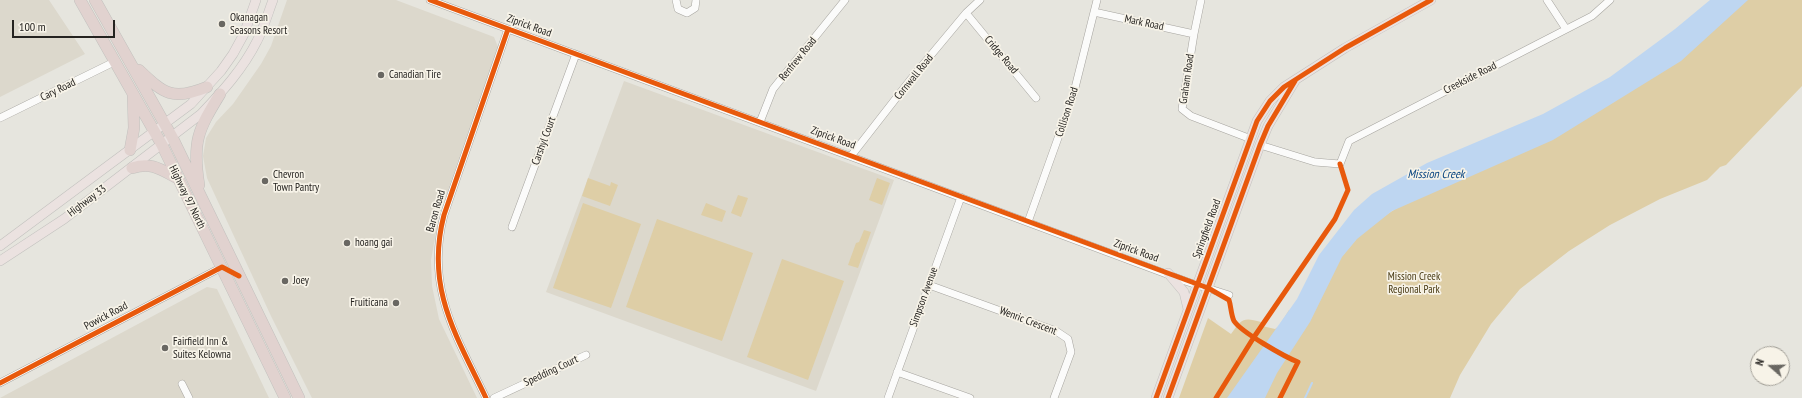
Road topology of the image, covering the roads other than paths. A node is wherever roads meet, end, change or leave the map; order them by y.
1 (80, 0) edge
2 (95, 0) edge
3 (256, 0) edge
4 (271, 0) edge
5 (430, 0) edge
6 (676, 0) edge
7 (696, 0) edge
8 (845, 0) edge
9 (980, 0) edge
10 (1097, 0) edge
11 (1201, 0) edge
12 (1431, 0) edge
13 (1547, 0) edge
14 (1610, 0) edge
15 (1094, 12) junction
16 (966, 13) junction
17 (508, 29) junction
18 (1566, 29) junction
19 (1194, 34) junction
20 (576, 54) junction
21 (116, 61) junction
22 (131, 63) junction
23 (1295, 81) junction
24 (207, 87) junction
25 (133, 92) junction
26 (220, 94) junction
27 (1036, 98) dead end
28 (0, 118) edge
29 (760, 122) junction
30 (164, 123) junction
31 (154, 130) junction
32 (172, 137) junction
33 (1251, 139) junction
34 (162, 145) junction
35 (1260, 145) junction
36 (130, 150) junction
37 (852, 156) junction
38 (132, 168) junction
39 (177, 178) junction
40 (961, 196) junction
41 (201, 197) junction
42 (1028, 222) junction
43 (512, 227) dead end
44 (0, 246) edge
45 (0, 261) edge
46 (222, 267) junction
47 (1168, 273) junction
48 (239, 276) junction
49 (929, 285) junction
50 (1197, 285) junction
51 (1208, 288) junction
52 (1229, 295) dead end
53 (1188, 311) junction
54 (586, 355) dead end
55 (898, 372) junction
56 (0, 383) edge
57 (182, 384) dead end
58 (189, 398) edge
59 (285, 398) edge
60 (299, 398) edge
61 (486, 398) edge
62 (494, 398) edge
63 (888, 398) edge
64 (970, 398) edge
65 (1054, 398) edge
66 (1156, 398) edge
67 (1168, 398) edge

1 - 21 highway, Highway 97 North
2 - 22 highway, Highway 97 North
3 - 24 main road, Highway 33
4 - 26 main road, Highway 33
5 - 17 street, Ziprick Road
6 - 7 street
8 - 29 street, Renfrew Road
9 - 16 street, Cornwall Road
10 - 15 street, Collison Road
11 - 19 street, Graham Road
12 - 23 main road, Springfield Road
13 - 18 street
14 - 18 street, Creekside Road
15 - 19 street, Mark Road
15 - 42 street, Collison Road
16 - 27 street, Cridge Road
16 - 37 street, Cornwall Road
17 - 20 street, Ziprick Road
17 - 61 street, Baron Road
18 - 35 street, Creekside Road
19 - 33 street, Graham Road
20 - 29 street, Ziprick Road
20 - 43 street, Carshyl Court
21 - 25 highway, Highway 97 North
21 - 28 street, Cary Road
22 - 24 highway
22 - 30 highway, Highway 97 North
23 - 33 main road, Springfield Road
23 - 35 main road, Springfield Road
24 - 30 main road, Highway 33
25 - 31 highway, Highway 97 North
25 - 36 highway
26 - 32 main road, Highway 33
26 - 41 highway
29 - 37 street, Ziprick Road
30 - 31 main road, Highway 33
30 - 32 highway, Highway 97 North
31 - 34 highway, Highway 97 North
31 - 36 main road, Highway 33
32 - 34 main road, Highway 33
32 - 41 highway, Highway 97 North
33 - 50 main road, Springfield Road
34 - 38 main road, Highway 33
34 - 39 highway, Highway 97 North
35 - 51 main road, Springfield Road
36 - 44 main road, Highway 33
37 - 40 street, Ziprick Road
38 - 39 highway
38 - 45 main road, Highway 33
39 - 46 highway, Highway 97 North
40 - 42 street, Ziprick Road
40 - 49 street, Simpson Avenue
41 - 48 highway, Highway 97 North
42 - 47 street, Ziprick Road
46 - 48 highway
46 - 56 street, Powick Road
46 - 59 highway, Highway 97 North
47 - 50 street, Ziprick Road
47 - 53 main road
48 - 60 highway, Highway 97 North
49 - 55 street, Simpson Avenue
49 - 65 street, Wenric Crescent
50 - 51 street, Ziprick Road
50 - 53 main road, Springfield Road
51 - 52 street, Ziprick Road
51 - 67 main road, Springfield Road
53 - 66 main road, Springfield Road
54 - 62 street, Spedding Court
55 - 63 street, Simpson Avenue
55 - 64 street
57 - 58 street

